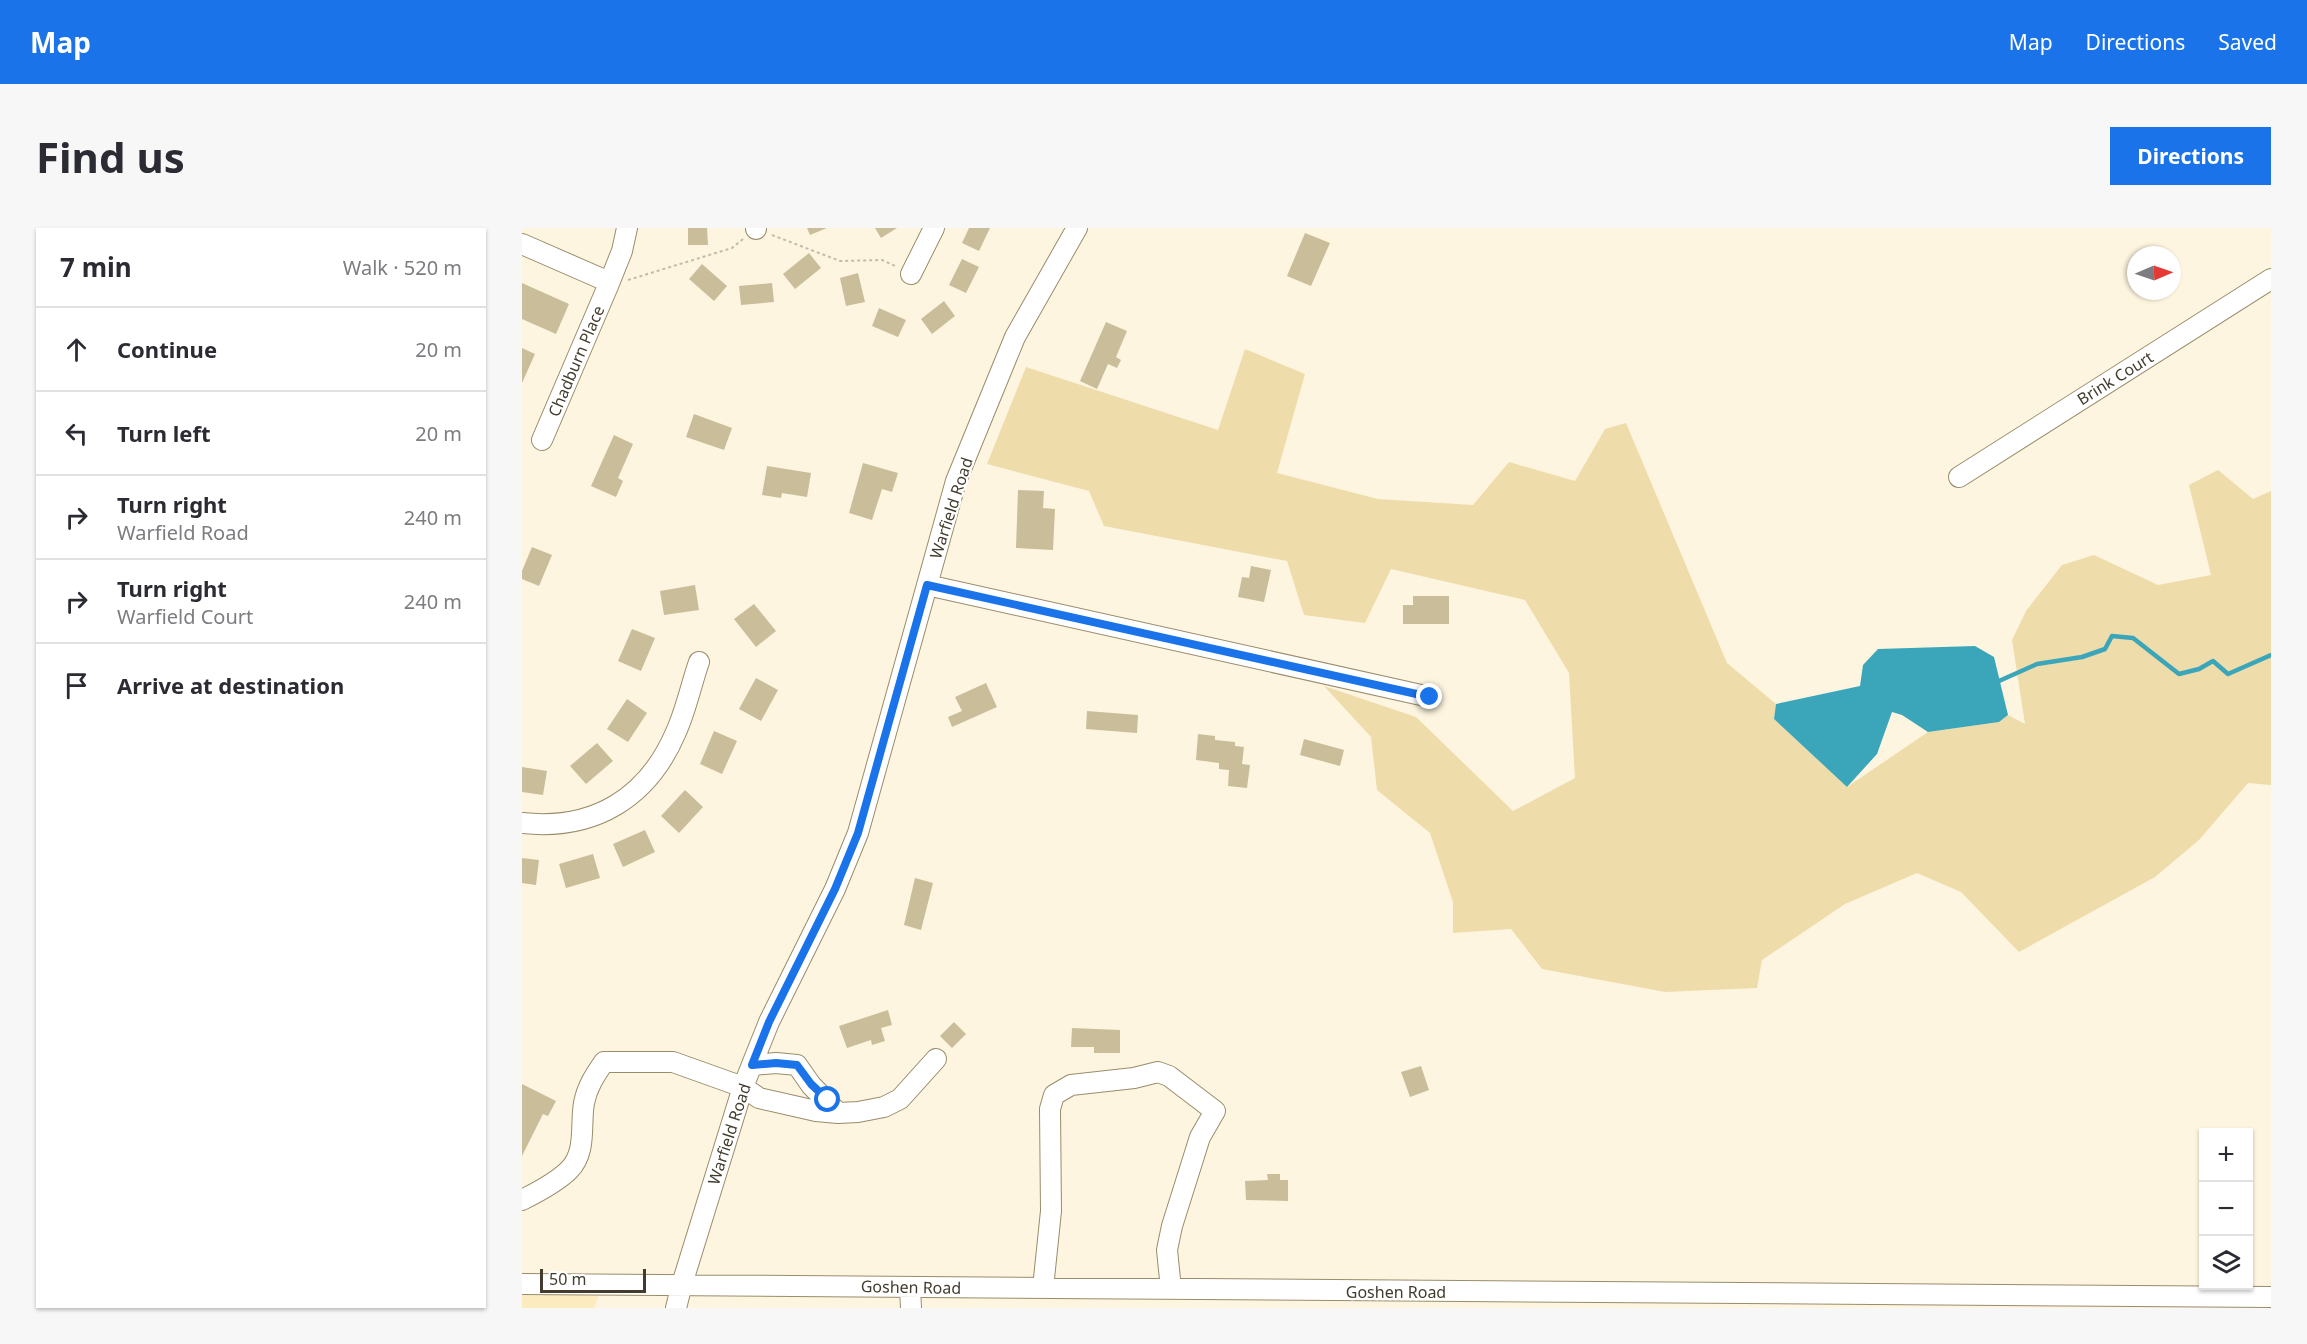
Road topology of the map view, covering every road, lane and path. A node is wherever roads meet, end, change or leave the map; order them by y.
1 (627, 228) edge
2 (934, 228) edge
3 (1077, 228) edge
4 (756, 229) edge
5 (522, 244) edge
6 (911, 274) joint
7 (2271, 279) edge
8 (608, 284) junction
9 (542, 440) dead end
10 (1959, 477) dead end
11 (927, 585) junction
12 (699, 662) dead end
13 (1430, 697) dead end
14 (522, 823) edge
15 (936, 1059) dead end
16 (752, 1065) junction
17 (805, 1075) junction
18 (743, 1087) junction
19 (791, 1106) junction
20 (838, 1113) junction
21 (522, 1200) edge
22 (522, 1284) edge
23 (682, 1284) junction
24 (910, 1287) junction
25 (1043, 1288) junction
26 (1171, 1289) junction
27 (2271, 1297) edge
28 (1387, 1300) edge
29 (676, 1308) edge
30 (911, 1308) edge

1 - 8 street, Chadburn Place
2 - 6 street
3 - 11 street, Warfield Road
4 - 6 path
4 - 8 path
5 - 8 street
7 - 10 street, Brink Court
8 - 9 street, Chadburn Place
11 - 13 street
11 - 16 street, Warfield Road
12 - 14 street
15 - 20 street
16 - 17 street
16 - 18 street, Warfield Road
17 - 19 street
17 - 20 street
18 - 19 street
18 - 21 street
18 - 23 street, Warfield Road
19 - 20 street
22 - 23 street, Goshen Road
23 - 24 street, Goshen Road
23 - 29 street, Warfield Road
24 - 25 street, Goshen Road
24 - 30 street
25 - 26 street, Goshen Road
25 - 26 street
26 - 28 street, Goshen Road
27 - 28 street, Goshen Road

